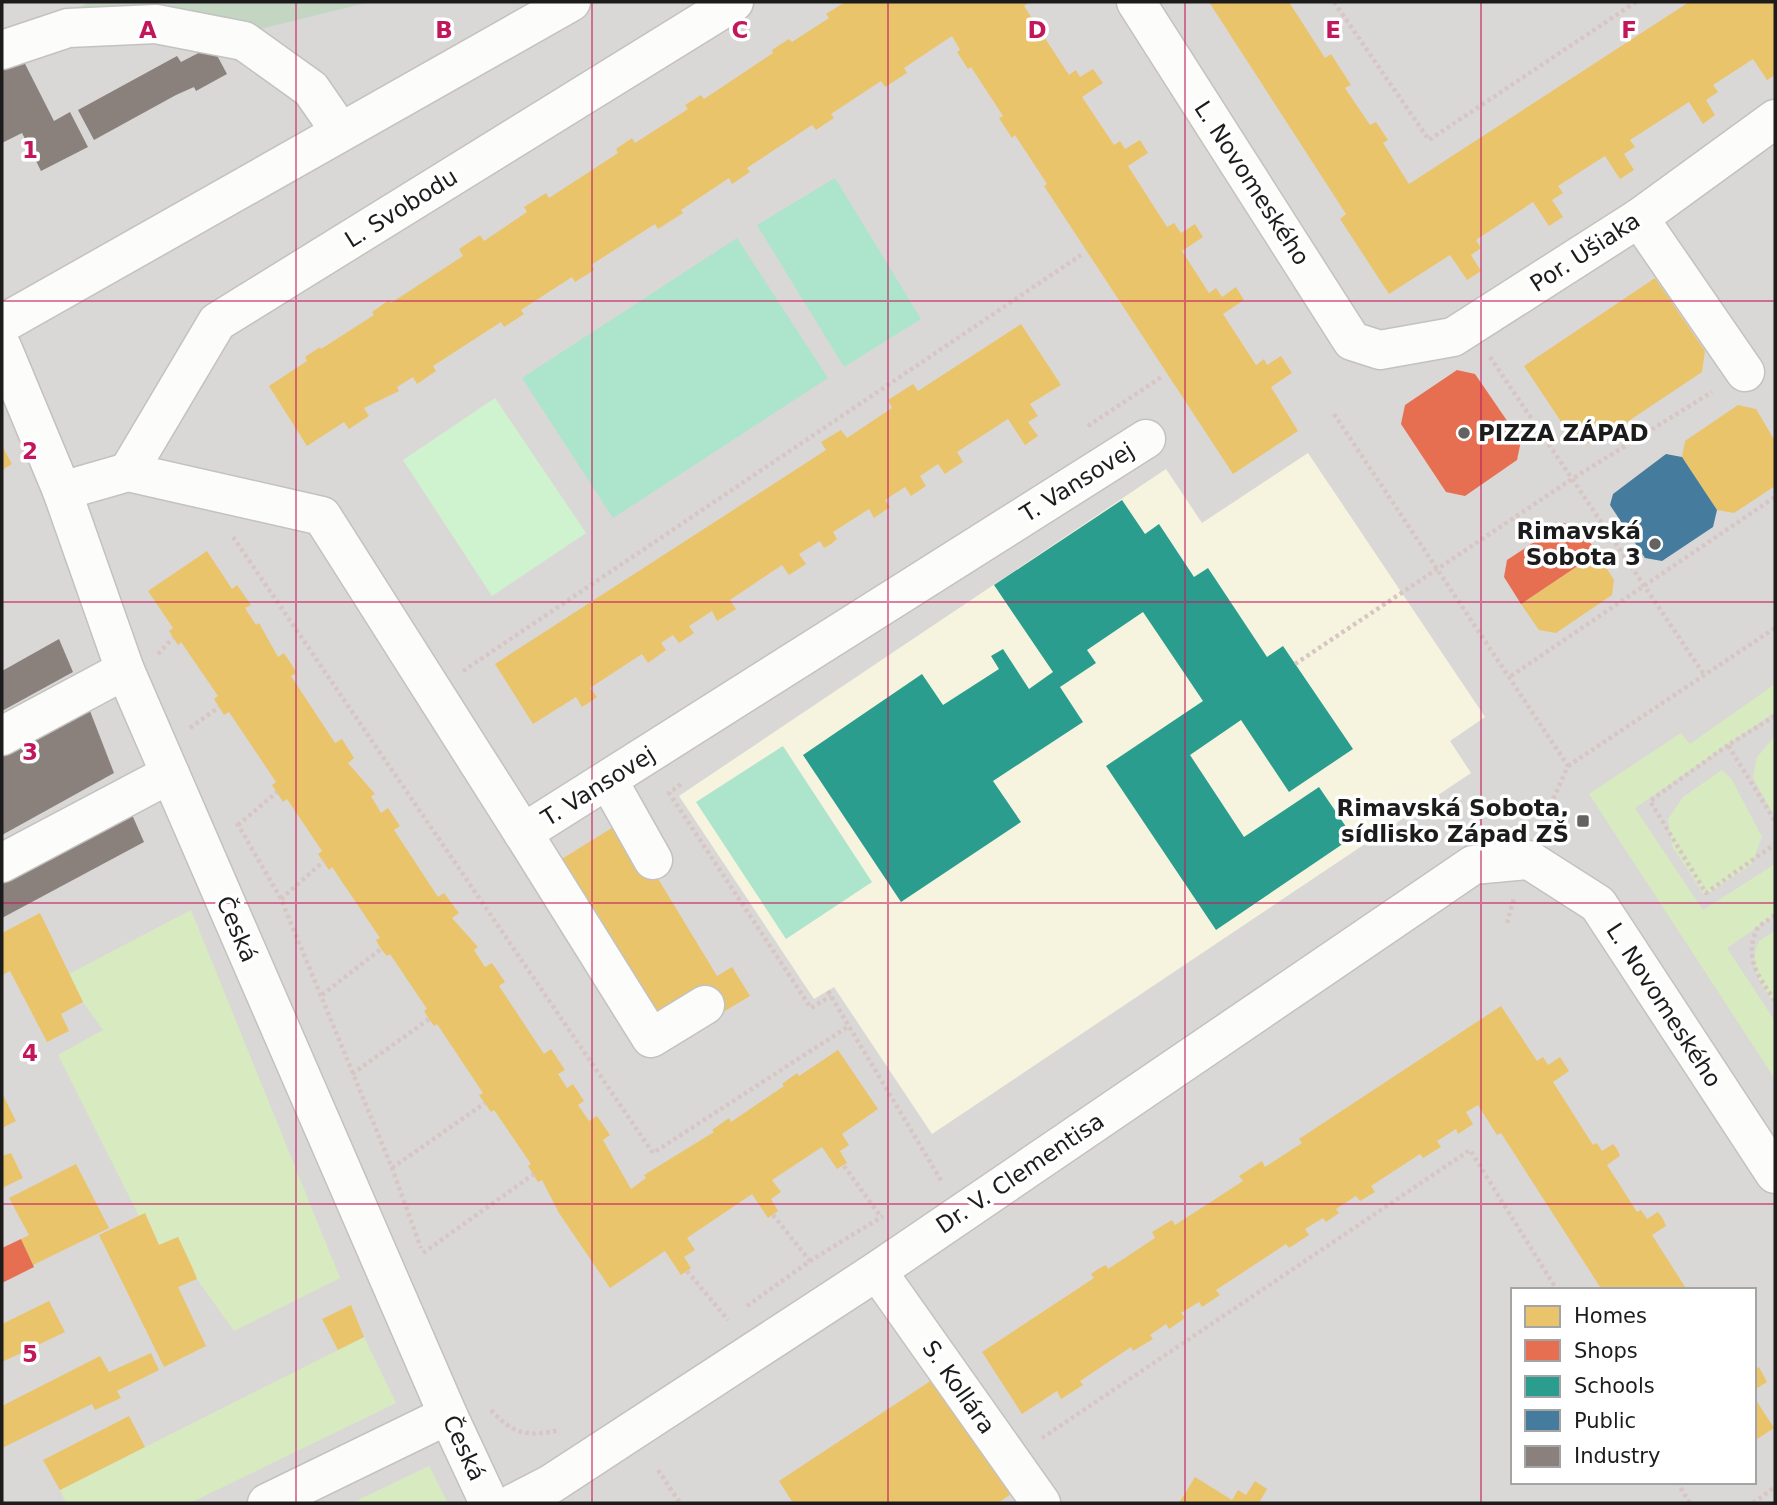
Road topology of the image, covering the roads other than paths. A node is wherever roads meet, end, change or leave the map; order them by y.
1 (571, 2) edge
2 (734, 2) edge
3 (1136, 2) edge
4 (2, 50) edge
5 (1775, 119) edge
6 (340, 131) junction
7 (1639, 218) junction
8 (2, 324) edge
9 (2, 347) edge
10 (1380, 350) joint
11 (1745, 372) road end
12 (1146, 439) dead end
13 (128, 472) junction
14 (61, 491) junction
15 (137, 659) junction
16 (2, 736) edge
17 (170, 774) junction
18 (608, 779) junction
19 (523, 833) junction
20 (653, 860) dead end
21 (1529, 860) joint
22 (2, 863) edge
23 (705, 1005) dead end
24 (1775, 1174) edge
25 (877, 1271) junction
26 (448, 1415) junction
27 (267, 1503) edge
28 (489, 1503) edge
29 (514, 1503) edge
30 (1041, 1503) edge

1 - 6 street
2 - 13 street, L. Svobodu
3 - 10 street, L. Novomeského
4 - 6 street
5 - 7 street, Por. Ušiaka
6 - 8 street
7 - 10 street, Por. Ušiaka
7 - 11 street
9 - 14 street, Česká
12 - 18 street, T. Vansovej
13 - 14 street, T. Vansovej
13 - 19 street, T. Vansovej
14 - 15 street, Česká
15 - 16 street
15 - 17 street, Česká
17 - 22 street
17 - 26 street, Česká
18 - 19 street, T. Vansovej
18 - 20 street
19 - 23 street
21 - 24 street, L. Novomeského
21 - 25 street, Dr. V. Clementisa
25 - 29 street, Dr. V. Clementisa
25 - 30 street, S. Kollára
26 - 27 street
26 - 28 street, Česká

